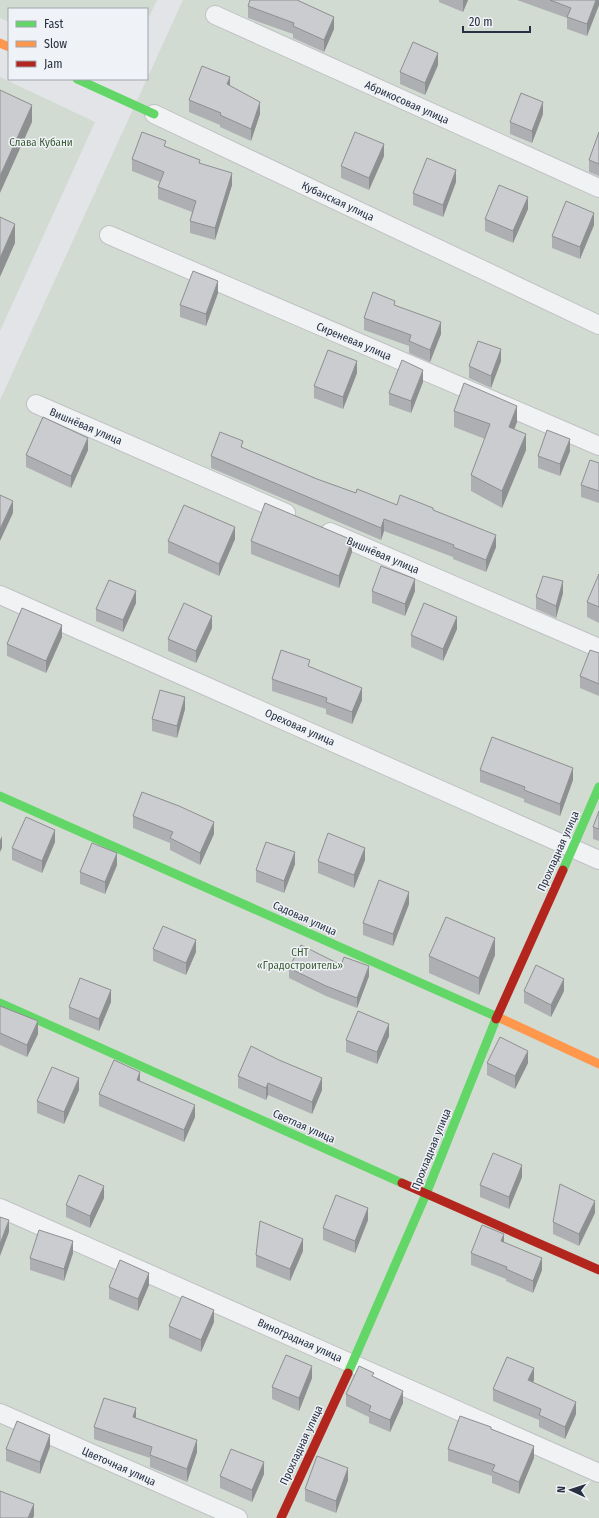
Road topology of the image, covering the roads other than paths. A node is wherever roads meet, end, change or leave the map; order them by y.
1 (215, 15) dead end
2 (79, 80) edge
3 (154, 114) joint
4 (599, 188) edge
5 (109, 236) dead end
6 (599, 325) edge
7 (36, 404) dead end
8 (599, 446) edge
9 (0, 595) edge
10 (599, 648) edge
11 (599, 788) edge
12 (0, 796) edge
13 (573, 848) junction
14 (599, 860) edge
15 (0, 1003) edge
16 (497, 1017) junction
17 (599, 1064) edge
18 (426, 1194) junction
19 (0, 1208) edge
20 (599, 1270) edge
21 (352, 1363) junction
22 (0, 1413) edge
23 (599, 1473) edge
24 (238, 1518) edge
25 (281, 1518) edge

1 - 4 street, Абрикосовая улица
2 - 3 street, Кубанская улица
3 - 6 street, Кубанская улица
5 - 8 street, Сиреневая улица
7 - 10 street, Вишнёвая улица
9 - 13 street, Ореховая улица
11 - 13 street, Прохладная улица
12 - 16 street, Садовая улица
13 - 14 street, Ореховая улица
13 - 16 street, Прохладная улица
15 - 18 street, Светлая улица
16 - 17 street, Садовая улица
16 - 18 street, Прохладная улица
18 - 20 street, Светлая улица
18 - 21 street, Прохладная улица
19 - 21 street, Виноградная улица
21 - 23 street, Виноградная улица
21 - 25 street, Прохладная улица
22 - 24 street, Цветочная улица

